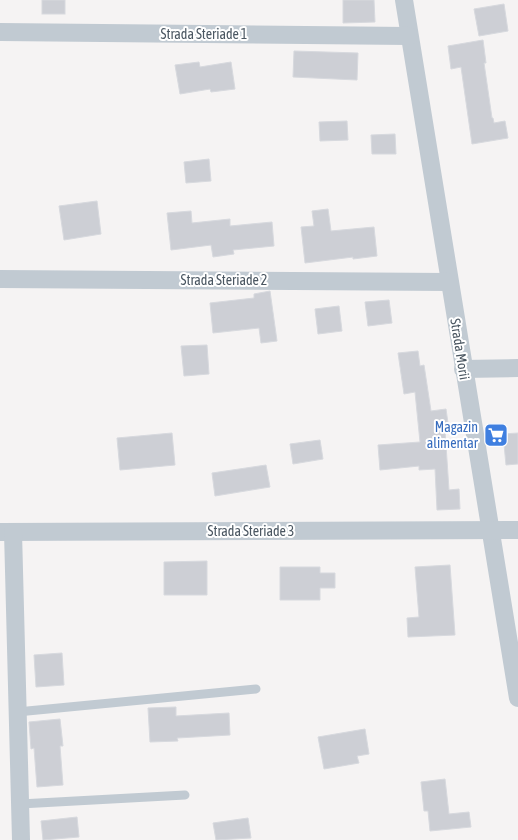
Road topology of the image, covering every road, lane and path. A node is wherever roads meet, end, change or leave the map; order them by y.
1 (404, 0) edge
2 (0, 32) edge
3 (409, 36) junction
4 (0, 279) edge
5 (449, 282) junction
6 (518, 368) edge
7 (463, 369) junction
8 (490, 530) junction
9 (518, 530) edge
10 (6, 532) edge
11 (514, 656) edge
12 (256, 689) dead end
13 (518, 698) edge
14 (17, 712) junction
15 (185, 795) dead end
16 (20, 804) junction
17 (21, 840) edge

1 - 3 street, Strada Morii
2 - 3 street, Strada Steriade 1
3 - 5 street, Strada Morii
4 - 5 street, Strada Steriade 2
5 - 7 street, Strada Morii
6 - 7 street
7 - 8 street, Strada Morii
8 - 9 street, Strada Steriade 3
8 - 10 street, Strada Steriade 3
8 - 11 street, Strada Morii
10 - 14 street, Strada Steriade 3
11 - 13 street, Strada Morii
12 - 14 lane
14 - 16 street, Strada Steriade 3
15 - 16 lane
16 - 17 street, Strada Steriade 3

